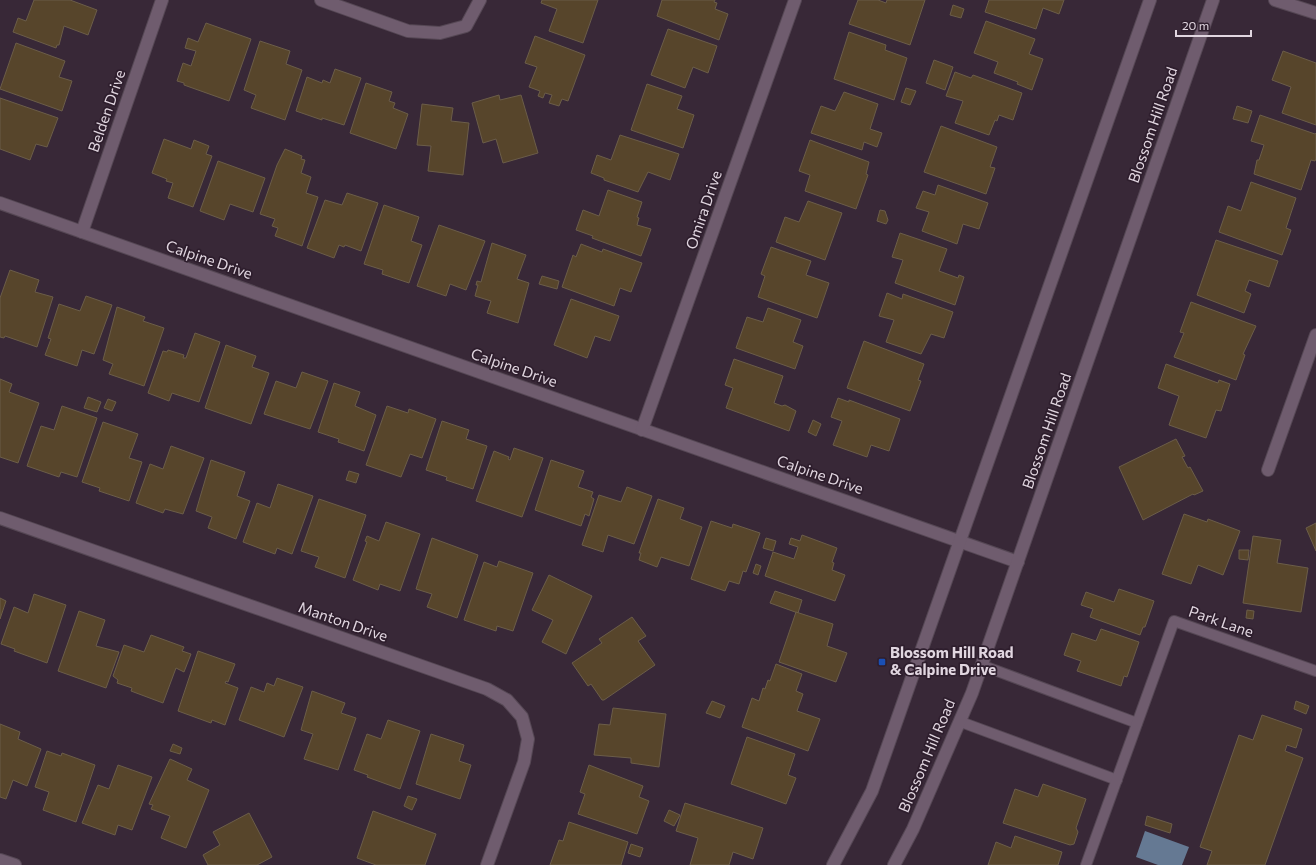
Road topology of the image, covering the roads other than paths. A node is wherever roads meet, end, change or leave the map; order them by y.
1 (162, 0) edge
2 (321, 0) edge
3 (480, 0) edge
4 (795, 0) edge
5 (1150, 0) edge
6 (1213, 0) edge
7 (1275, 0) edge
8 (1316, 13) edge
9 (0, 203) edge
10 (82, 232) junction
11 (1316, 335) edge
12 (642, 430) junction
13 (1268, 470) dead end
14 (0, 518) edge
15 (961, 541) junction
16 (1018, 562) junction
17 (981, 665) junction
18 (1316, 671) edge
19 (961, 722) junction
20 (1137, 723) junction
21 (1116, 780) junction
22 (0, 860) edge
23 (15, 865) edge
24 (487, 865) edge
25 (834, 865) edge
26 (894, 865) edge
27 (1086, 865) edge

1 - 10 street, Belden Drive
2 - 3 street
4 - 12 street, Omira Drive
5 - 15 street
6 - 16 street, Blossom Hill Road
7 - 8 street
9 - 10 street, Calpine Drive
10 - 12 street, Calpine Drive
11 - 13 street
12 - 15 street, Calpine Drive
14 - 24 street, Manton Drive
15 - 16 street, Calpine Drive
15 - 25 street
16 - 17 street, Blossom Hill Road
17 - 19 street, Blossom Hill Road
17 - 20 lane
18 - 20 lane, Park Lane
19 - 21 lane
19 - 26 street, Blossom Hill Road
20 - 21 lane, Park Lane
21 - 27 lane, Park Lane
22 - 23 street

